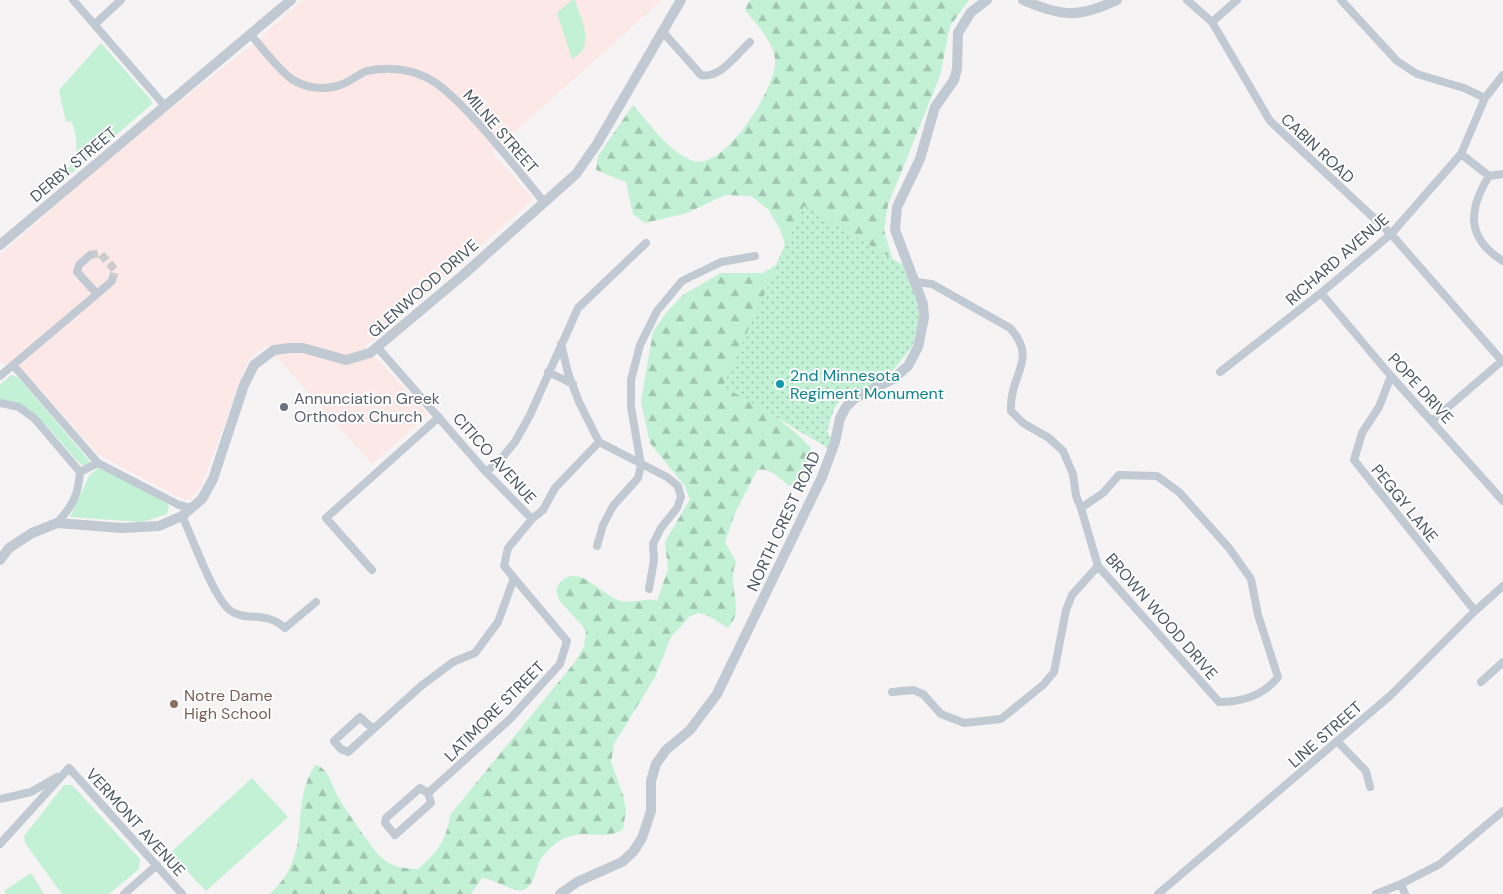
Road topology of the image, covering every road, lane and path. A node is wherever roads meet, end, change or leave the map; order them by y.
1 (73, 0) edge
2 (121, 0) edge
3 (291, 0) edge
4 (681, 0) edge
5 (987, 0) edge
6 (1023, 0) edge
7 (1117, 0) edge
8 (1187, 0) edge
9 (1237, 0) edge
10 (1341, 0) edge
11 (1212, 22) junction
12 (94, 24) junction
13 (662, 32) junction
14 (251, 35) junction
15 (750, 42) dead end
16 (1503, 75) edge
17 (1485, 98) junction
18 (165, 106) junction
19 (1461, 154) junction
20 (1503, 174) edge
21 (1489, 176) junction
22 (544, 202) junction
23 (1391, 234) junction
24 (646, 243) dead end
25 (0, 245) edge
26 (90, 255) dead end
27 (755, 256) dead end
28 (1503, 261) edge
29 (112, 281) dead end
30 (916, 282) junction
31 (1321, 293) junction
32 (96, 294) junction
33 (561, 344) junction
34 (378, 348) junction
35 (1503, 361) edge
36 (14, 366) junction
37 (2, 372) edge
38 (548, 372) junction
39 (1220, 372) dead end
40 (1391, 376) junction
41 (572, 384) junction
42 (0, 403) edge
43 (439, 416) junction
44 (1432, 420) junction
45 (599, 442) junction
46 (98, 463) junction
47 (642, 465) junction
48 (80, 472) junction
49 (486, 472) junction
50 (1503, 500) edge
51 (191, 508) junction
52 (1081, 508) junction
53 (182, 516) junction
54 (532, 519) junction
55 (57, 523) junction
56 (597, 546) dead end
57 (0, 560) edge
58 (1098, 566) junction
59 (372, 570) dead end
60 (514, 578) junction
61 (1503, 586) edge
62 (648, 589) dead end
63 (316, 602) dead end
64 (1474, 611) junction
65 (1503, 662) edge
66 (1481, 682) dead end
67 (892, 692) dead end
68 (372, 729) junction
69 (1338, 742) junction
70 (69, 768) junction
71 (1370, 787) dead end
72 (428, 793) junction
73 (0, 799) edge
74 (1503, 811) edge
75 (0, 844) edge
76 (157, 865) junction
77 (1401, 884) junction
78 (124, 894) edge
79 (182, 894) edge
80 (560, 894) edge
81 (1158, 894) edge
82 (1376, 894) edge
83 (1405, 894) edge

1 - 12 street
2 - 12 street
3 - 14 street, DERBY STREET
4 - 13 street, GLENWOOD DRIVE
5 - 30 street, NORTH CREST ROAD
6 - 7 street
8 - 11 street, CABIN ROAD
9 - 11 street
10 - 17 street
11 - 23 street, CABIN ROAD
12 - 18 street
13 - 15 street
13 - 22 street, GLENWOOD DRIVE
14 - 18 street, DERBY STREET
14 - 22 street, MILNE STREET
16 - 17 street, RICHARD AVENUE
17 - 19 street, RICHARD AVENUE
18 - 25 street, DERBY STREET
19 - 21 street
19 - 23 street, RICHARD AVENUE
20 - 21 street
21 - 28 street
22 - 34 street, GLENWOOD DRIVE
23 - 31 street, RICHARD AVENUE
23 - 35 street, CABIN ROAD
24 - 33 street
26 - 32 street
27 - 47 street
29 - 32 street
30 - 52 street, BROWN WOOD DRIVE
30 - 80 street, NORTH CREST ROAD
31 - 39 street, RICHARD AVENUE
31 - 40 street, POPE DRIVE
32 - 36 street
33 - 38 street
33 - 41 street
34 - 43 street, CITICO AVENUE
34 - 51 street, GLENWOOD DRIVE
35 - 44 street
36 - 37 street
36 - 46 street
38 - 41 street
38 - 49 street
40 - 44 street, POPE DRIVE
40 - 64 street, PEGGY LANE
41 - 45 street
42 - 48 street
43 - 49 street, CITICO AVENUE
43 - 59 street
44 - 50 street, POPE DRIVE
45 - 47 street
45 - 54 street
46 - 48 street
46 - 51 street
47 - 56 street
47 - 62 street
48 - 55 street
49 - 54 street, CITICO AVENUE
51 - 53 street, GLENWOOD DRIVE
52 - 58 street, BROWN WOOD DRIVE
52 - 58 street, BROWN WOOD DRIVE
53 - 55 street, GLENWOOD DRIVE
53 - 63 street
54 - 60 street
55 - 57 street, GLENWOOD DRIVE
58 - 67 street
60 - 68 street
60 - 72 street, LATIMORE STREET
61 - 64 street, LINE STREET
64 - 69 street, LINE STREET
65 - 66 street
68 - 68 street
69 - 71 street
69 - 81 street, LINE STREET
70 - 73 street
70 - 75 street
70 - 76 street, VERMONT AVENUE
72 - 72 street, LATIMORE STREET
74 - 77 street
76 - 78 street
76 - 79 street, VERMONT AVENUE
77 - 82 street
77 - 83 street

